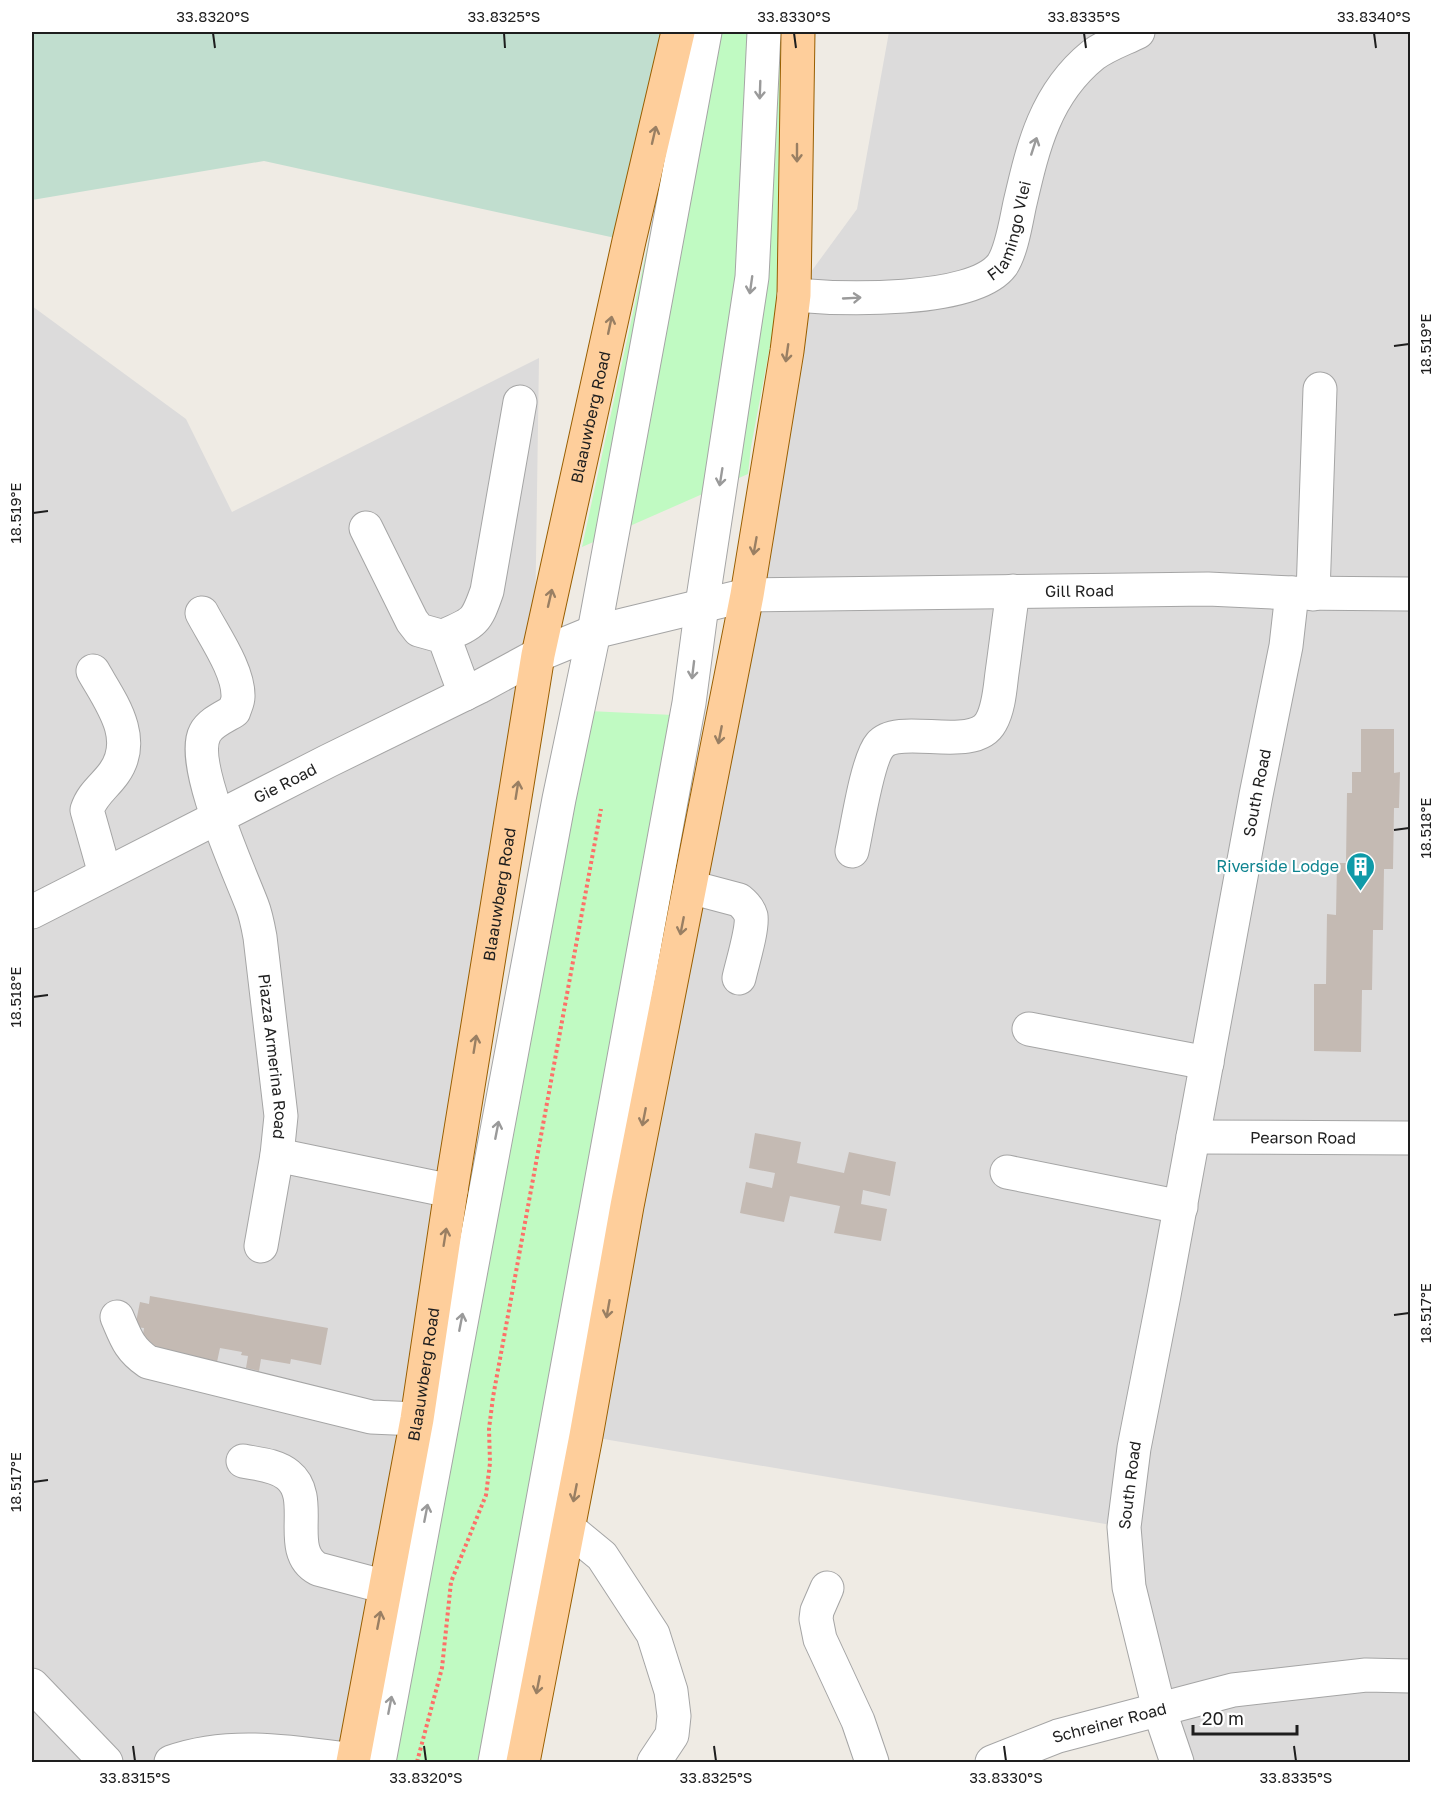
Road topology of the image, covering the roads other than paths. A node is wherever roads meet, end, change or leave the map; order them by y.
1 (678, 32) edge
2 (705, 32) edge
3 (764, 32) edge
4 (798, 32) edge
5 (1138, 32) edge
6 (794, 295) junction
7 (1320, 389) dead end
8 (520, 402) dead end
9 (366, 528) dead end
10 (1013, 591) junction
11 (1303, 593) junction
12 (1410, 594) edge
13 (747, 595) junction
14 (702, 605) junction
15 (202, 613) dead end
16 (594, 632) junction
17 (443, 636) junction
18 (538, 655) junction
19 (93, 671) dead end
20 (465, 694) junction
21 (216, 818) junction
22 (852, 851) dead end
23 (105, 874) junction
24 (690, 887) junction
25 (32, 912) edge
26 (739, 978) dead end
27 (1029, 1029) dead end
28 (1207, 1063) junction
29 (1193, 1137) junction
30 (1410, 1138) edge
31 (278, 1155) junction
32 (1007, 1172) dead end
33 (451, 1191) junction
34 (1180, 1207) junction
35 (261, 1246) dead end
36 (117, 1317) dead end
37 (417, 1419) junction
38 (243, 1461) dead end
39 (568, 1528) junction
40 (386, 1587) junction
41 (827, 1588) dead end
42 (1410, 1676) edge
43 (32, 1685) edge
44 (1159, 1709) junction
45 (106, 1762) edge
46 (171, 1762) edge
47 (362, 1762) edge
48 (495, 1762) edge
49 (523, 1762) edge
50 (654, 1762) edge
51 (872, 1762) edge
52 (992, 1762) edge
53 (1177, 1762) edge

18 -> 1 main road, Blaauwberg Road
2 - 16 street
3 -> 14 street
4 -> 6 main road
6 -> 5 street, Flamingo Vlei
6 -> 13 main road
7 - 11 street, South Road
8 - 17 street
9 - 17 street
10 - 11 street, Gill Road
10 - 13 street, Gill Road
10 - 22 street
11 - 12 street, Gill Road
11 - 28 street, South Road
13 - 14 street, Gill Road
13 -> 24 main road
14 - 16 street, Gill Road
14 -> 48 street
15 - 21 street, Piazza Armerina Road
16 - 18 street, Gie Road
47 -> 16 street
17 - 20 street
18 - 20 street, Gie Road
33 -> 18 main road, Blaauwberg Road
19 - 23 street
20 - 21 street, Gie Road
21 - 23 street, Gie Road
21 - 31 street, Piazza Armerina Road
23 - 25 street, Gie Road
24 - 26 street
24 -> 39 main road
27 - 28 street
28 - 29 street, South Road
29 - 30 street, Pearson Road
29 - 34 street, South Road
31 - 33 street
31 - 35 street, Piazza Armerina Road
32 - 34 street
37 -> 33 main road, Blaauwberg Road
34 - 44 street, South Road
36 - 37 street
37 - 40 main road, Blaauwberg Road
38 - 40 street
39 -> 49 main road
39 - 50 street
47 -> 40 main road, Blaauwberg Road
41 - 51 street
42 - 44 street, Schreiner Road
43 - 45 street
44 - 52 street, Schreiner Road
44 - 53 street, South Road
46 - 47 street

